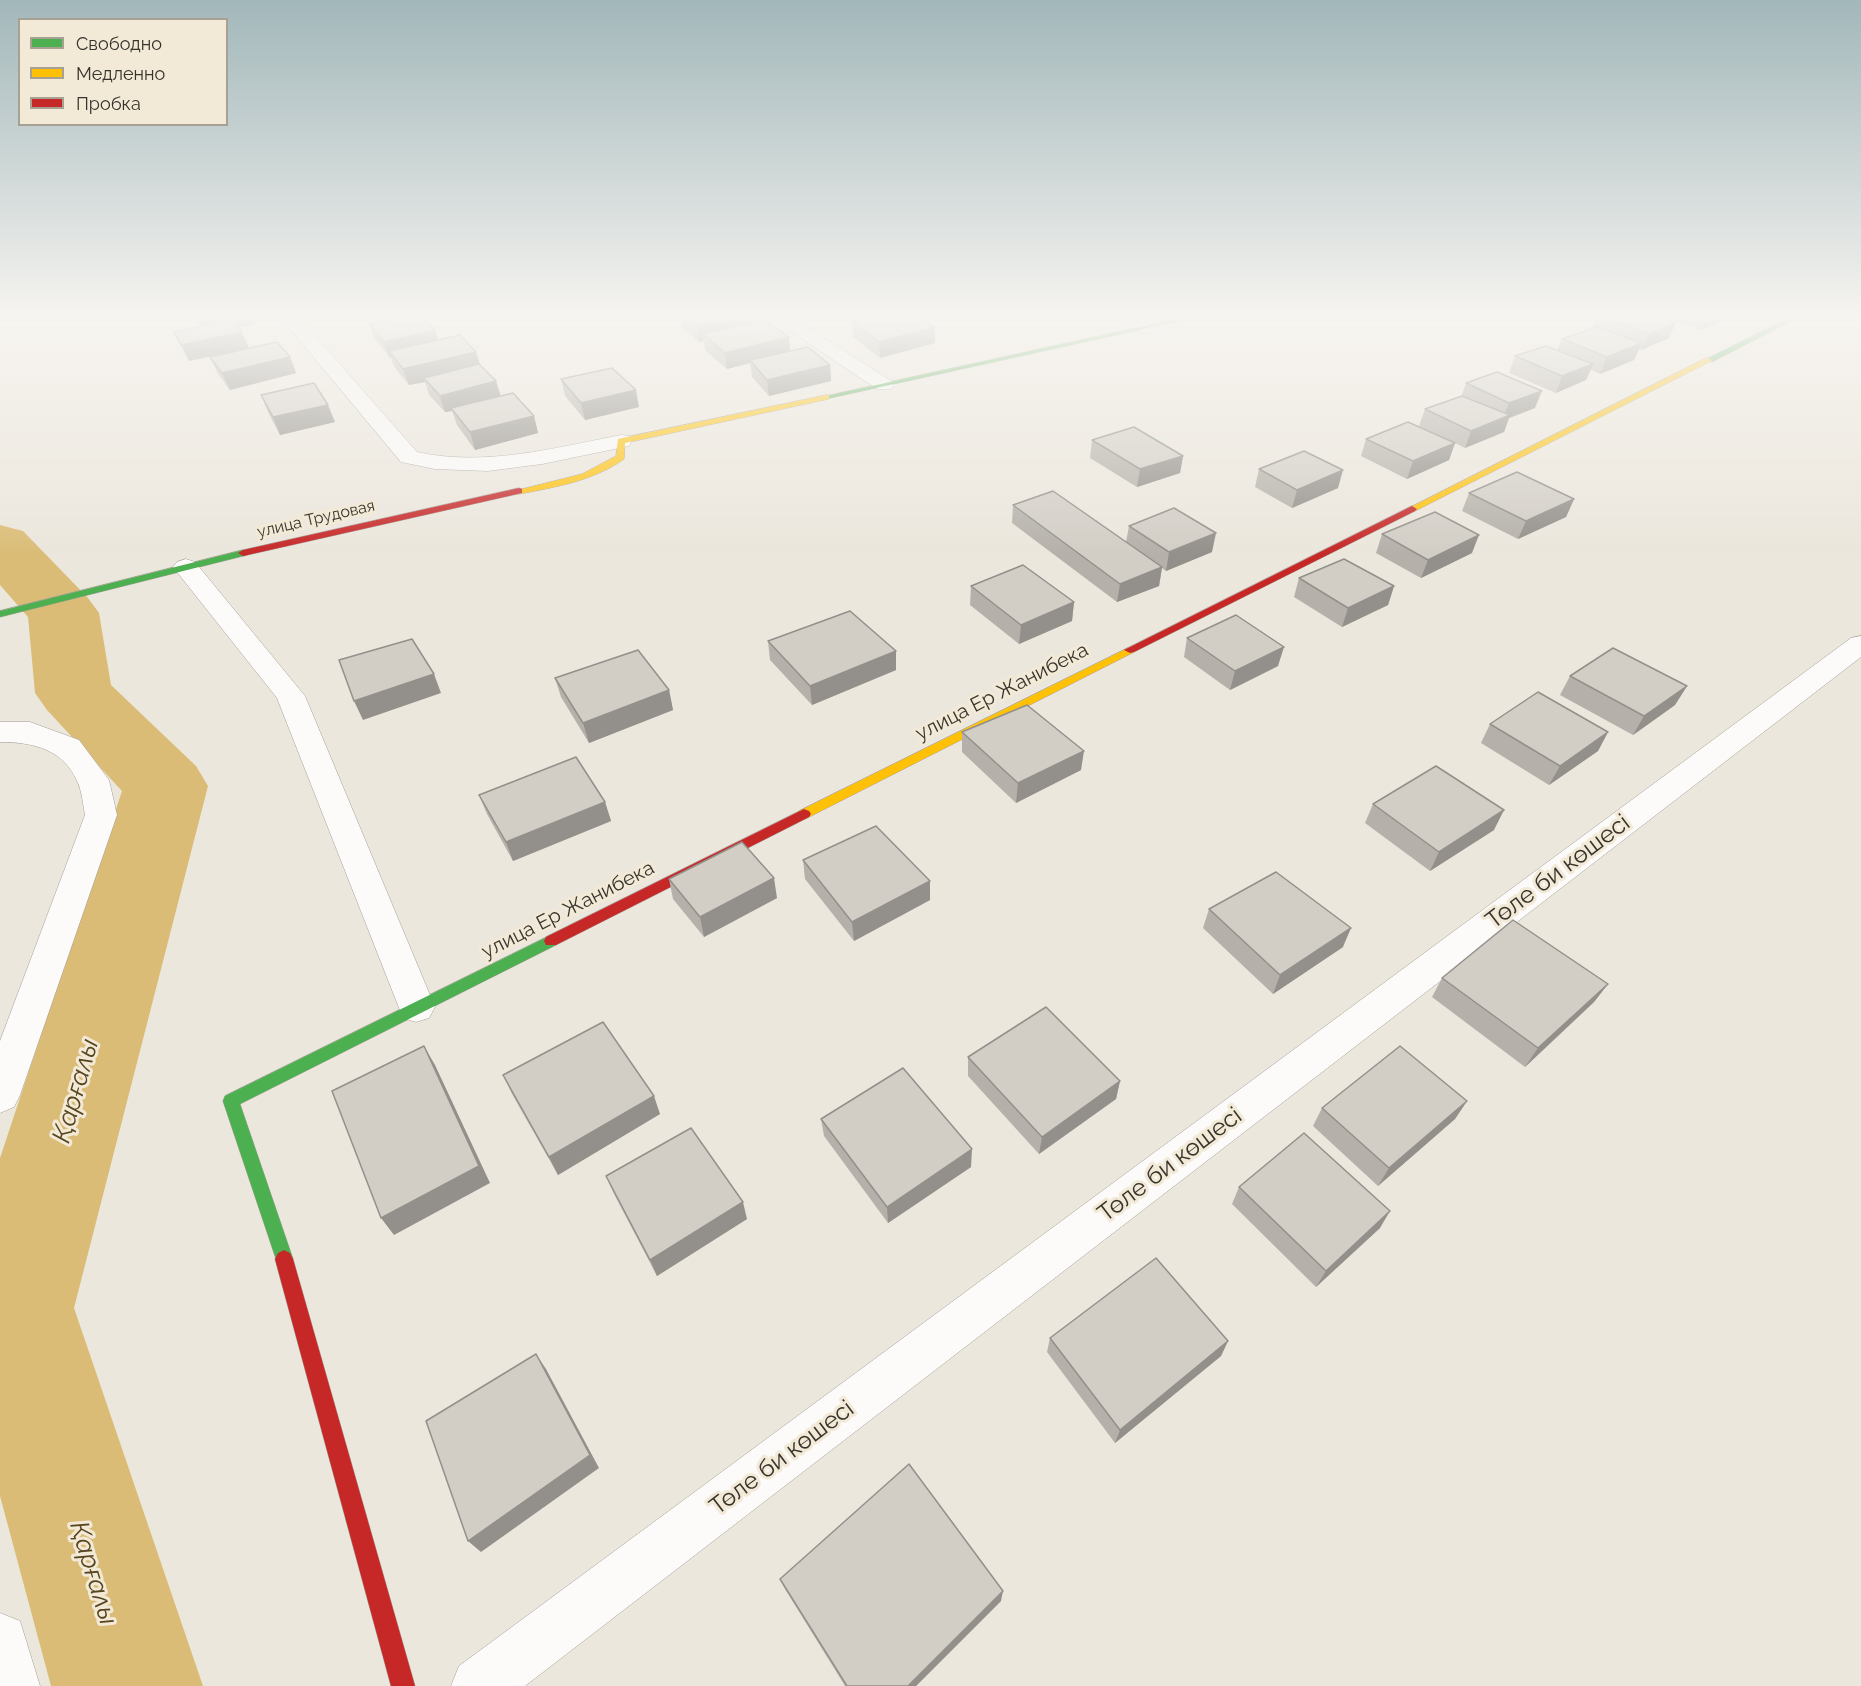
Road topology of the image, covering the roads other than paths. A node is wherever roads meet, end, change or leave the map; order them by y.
1 (358, 398) edge
2 (821, 398) edge
3 (1634, 398) edge
4 (621, 441) junction
5 (186, 567) junction
6 (0, 614) edge
7 (1861, 644) edge
8 (0, 732) edge
9 (416, 1007) junction
10 (0, 1095) edge
11 (0, 1641) edge
12 (12, 1686) edge
13 (403, 1686) edge
14 (479, 1686) edge

1 - 4 street
2 - 4 street
3 - 9 street, улица Ер Жанибека
4 - 5 street, улица Трудовая
5 - 6 street, улица Трудовая
5 - 9 street
7 - 14 street, Төле би көшесі
8 - 10 street
9 - 13 street, улица Ер Жанибека
11 - 12 street

